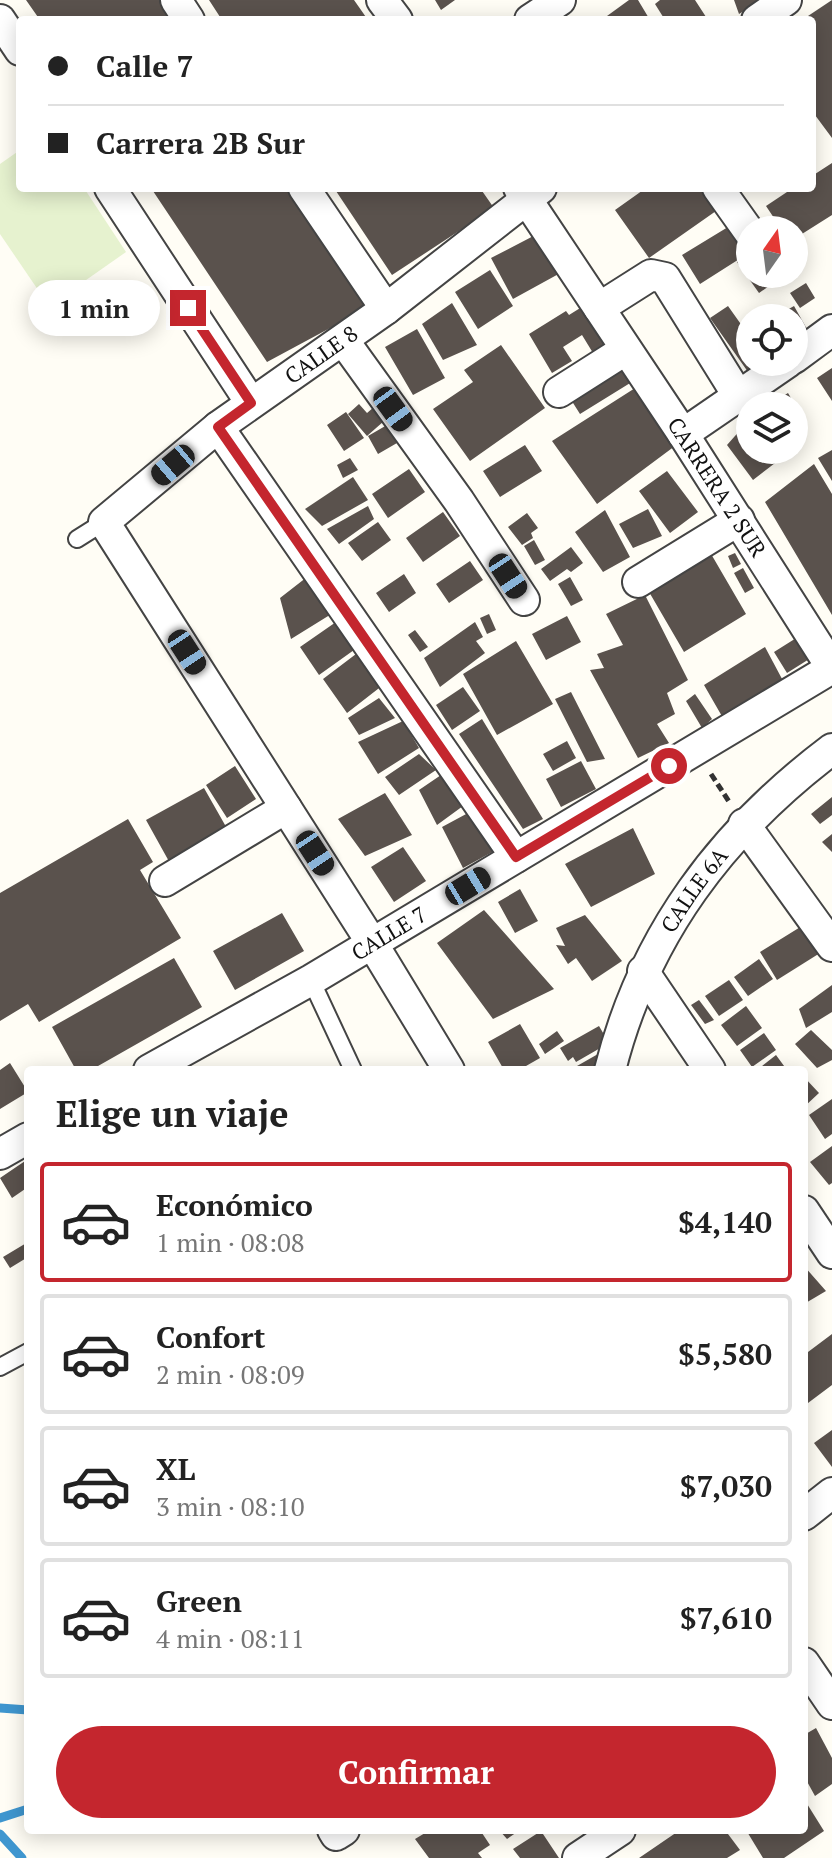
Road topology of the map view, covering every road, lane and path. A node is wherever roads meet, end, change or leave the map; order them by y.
1 (786, 0) edge
2 (763, 16) edge
3 (0, 20) edge
4 (16, 44) edge
5 (113, 192) edge
6 (307, 192) edge
7 (529, 192) edge
8 (721, 192) edge
9 (738, 216) edge
10 (599, 308) junction
11 (386, 309) junction
12 (832, 330) edge
13 (343, 340) junction
14 (808, 348) edge
15 (625, 350) junction
16 (768, 376) edge
17 (559, 392) dead end
18 (736, 392) edge
19 (746, 392) edge
20 (736, 399) edge
21 (251, 403) junction
22 (218, 427) junction
23 (683, 434) junction
24 (739, 520) junction
25 (104, 522) junction
26 (77, 539) dead end
27 (638, 582) dead end
28 (524, 600) dead end
29 (832, 668) edge
30 (832, 749) edge
31 (694, 750) junction
32 (286, 808) junction
33 (744, 824) junction
34 (516, 857) junction
35 (165, 881) dead end
36 (372, 943) junction
37 (832, 946) edge
38 (643, 971) junction
39 (311, 980) junction
40 (156, 1066) edge
41 (351, 1066) edge
42 (447, 1066) edge
43 (611, 1066) edge
44 (707, 1066) edge
45 (24, 1140) edge
46 (0, 1154) edge
47 (808, 1217) edge
48 (832, 1253) edge
49 (24, 1354) edge
50 (0, 1367) edge
51 (832, 1493) edge
52 (808, 1512) edge
53 (808, 1672) edge
54 (820, 1701) edge
55 (614, 1834) edge
56 (578, 1858) edge

1 - 2 street
3 - 4 street
5 - 21 street
6 - 11 street
7 - 10 street, CARRERA 2 SUR
7 - 11 street, CALLE 8
8 - 9 street
10 - 15 street, CARRERA 2 SUR
10 - 18 street
11 - 13 street, CALLE 8
12 - 14 street
13 - 21 street, CALLE 8
13 - 28 street
15 - 17 street
15 - 23 street, CARRERA 2 SUR
16 - 19 street
20 - 23 street
21 - 22 street, CALLE 8
22 - 25 street, CALLE 8
22 - 34 street
23 - 24 street, CARRERA 2 SUR
24 - 27 street
24 - 29 street, CARRERA 2 SUR
25 - 26 lane
25 - 32 street
29 - 31 street, CALLE 7
30 - 33 street, CALLE 6A
31 - 33 path
31 - 34 street, CALLE 7
32 - 35 street
32 - 36 street
33 - 37 street
33 - 38 street, CALLE 6A
34 - 36 street, CALLE 7
36 - 39 street, CALLE 7
36 - 42 street
38 - 43 street, CALLE 6A
38 - 44 street
39 - 40 street, CALLE 7
39 - 41 lane
45 - 46 street
47 - 48 street
49 - 50 lane
51 - 52 street
53 - 54 street
55 - 56 street

